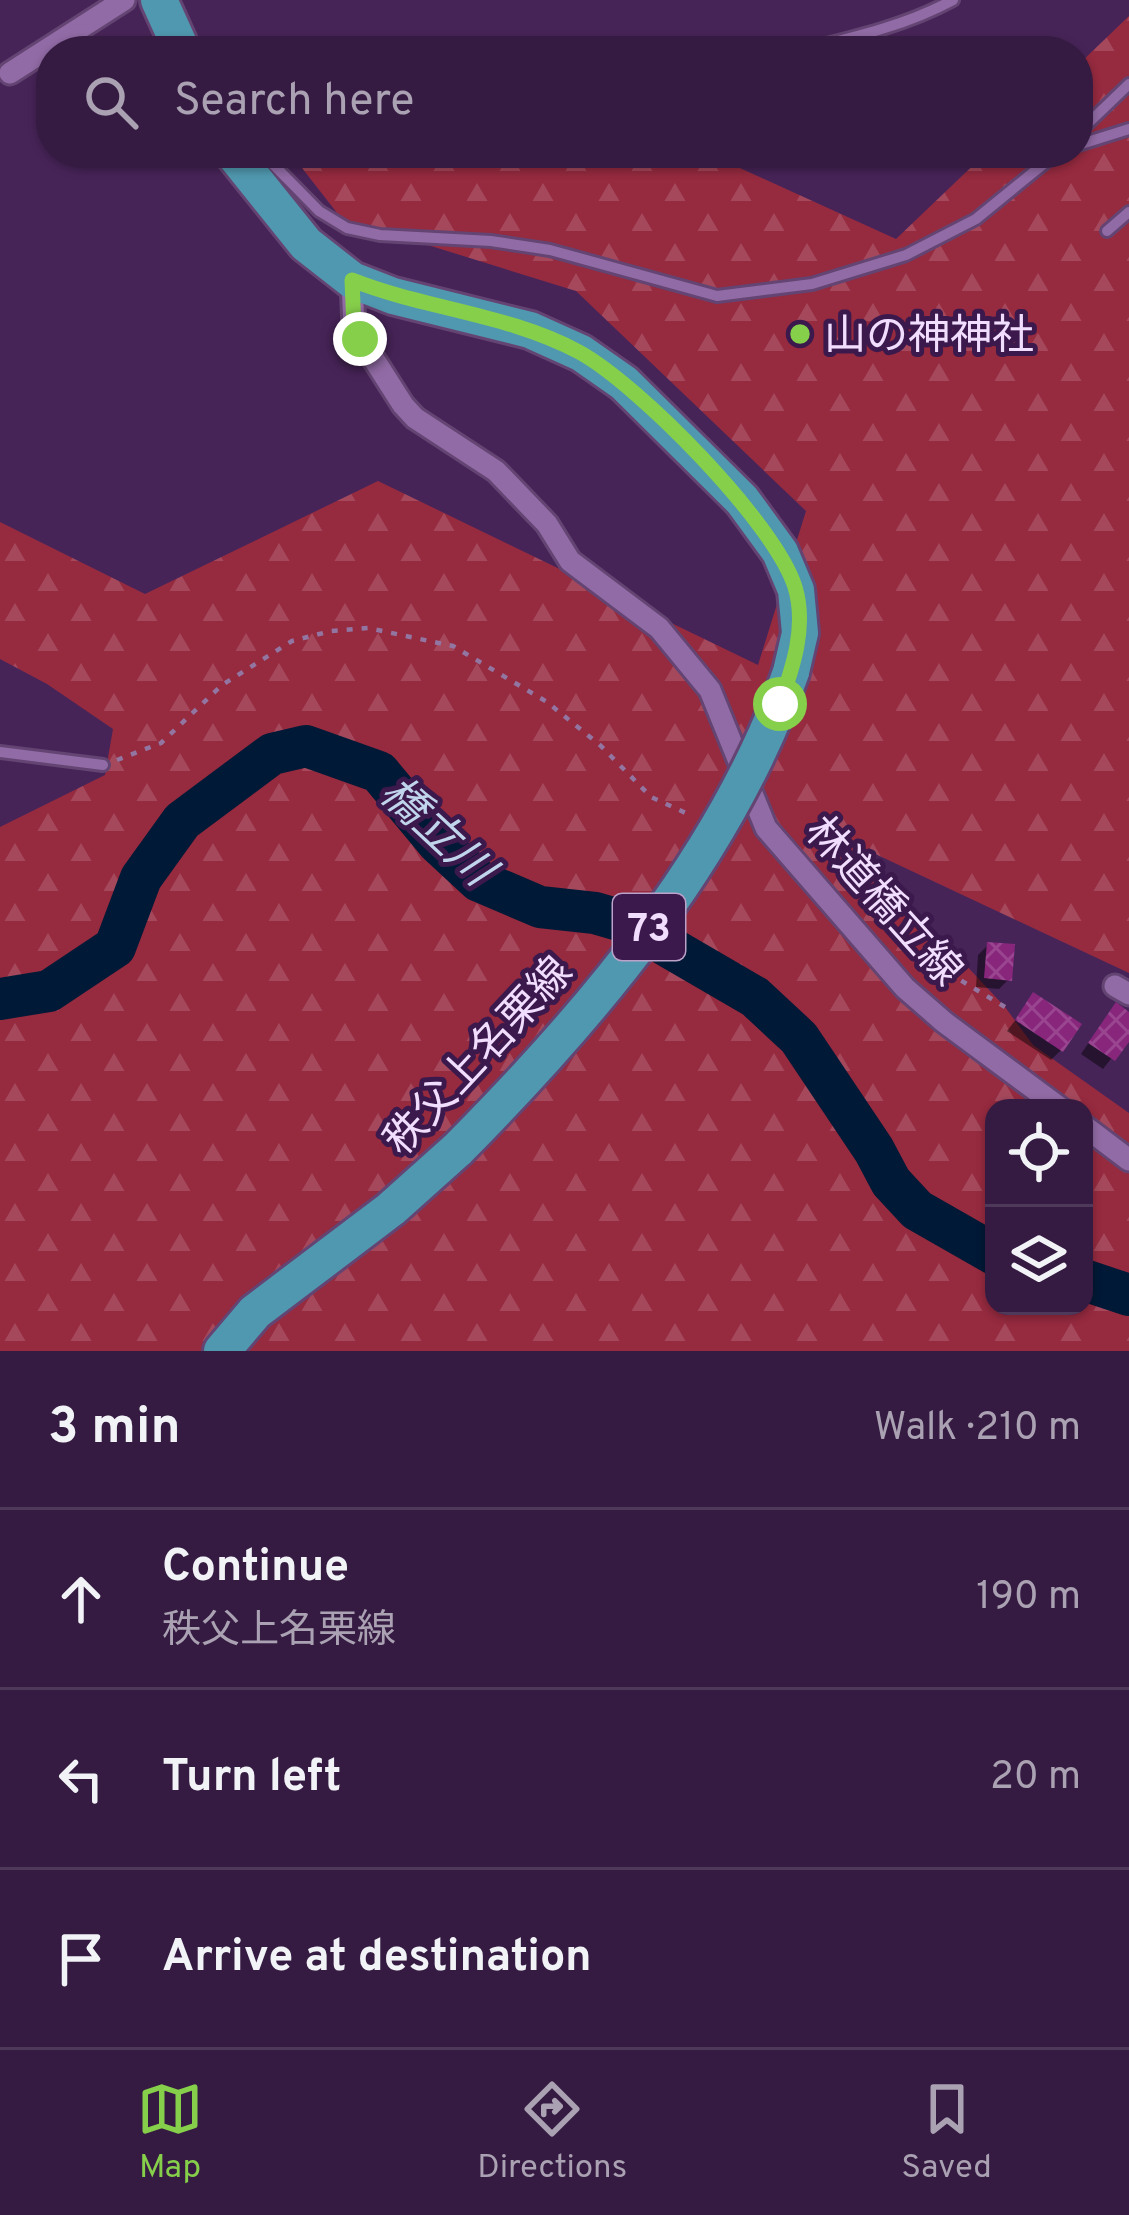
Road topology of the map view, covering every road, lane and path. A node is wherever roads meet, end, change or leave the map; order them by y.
1 (124, 0) edge
2 (159, 0) edge
3 (953, 0) edge
4 (68, 36) edge
5 (175, 36) edge
6 (860, 36) edge
7 (36, 56) edge
8 (10, 73) dead end
9 (1129, 84) edge
10 (1093, 119) edge
11 (1129, 129) edge
12 (1093, 140) edge
13 (245, 168) edge
14 (276, 168) edge
15 (1039, 168) edge
16 (1129, 212) edge
17 (1107, 231) dead end
18 (352, 280) junction
19 (0, 752) edge
20 (103, 765) joint
21 (703, 821) dead end
22 (889, 937) dead end
23 (1005, 1007) dead end
24 (1048, 1099) edge
25 (1093, 1133) edge
26 (1129, 1160) edge
27 (222, 1351) edge

1 - 4 street
2 - 5 main road
3 - 6 lane
7 - 8 street
9 - 10 lane
11 - 12 lane
13 - 18 main road, 秩父上名栗線 / 73
14 - 15 lane
16 - 17 lane
18 - 24 street, 林道橋立線
18 - 27 main road, 秩父上名栗線 / 73, bridge
19 - 20 lane
20 - 21 path
22 - 23 path
25 - 26 street

